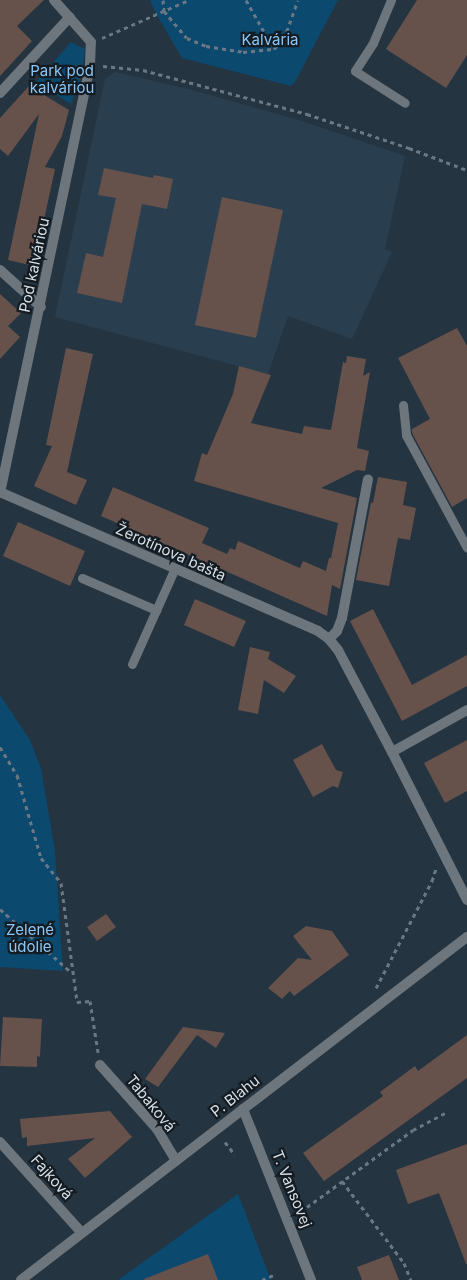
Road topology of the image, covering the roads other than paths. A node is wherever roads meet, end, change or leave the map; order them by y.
1 (54, 0) edge
2 (391, 0) edge
3 (70, 17) junction
4 (0, 93) edge
5 (405, 103) dead end
6 (0, 270) edge
7 (41, 307) junction
8 (404, 406) dead end
9 (368, 479) dead end
10 (0, 493) edge
11 (467, 548) edge
12 (174, 570) junction
13 (82, 578) dead end
14 (156, 610) junction
15 (329, 639) junction
16 (132, 664) dead end
17 (467, 710) edge
18 (392, 752) junction
19 (467, 900) edge
20 (467, 937) edge
21 (100, 1065) road end
22 (243, 1109) junction
23 (0, 1142) edge
24 (176, 1161) junction
25 (80, 1232) junction
26 (21, 1280) edge
27 (312, 1280) edge

1 - 3 street
2 - 5 lane
3 - 4 street
3 - 7 street, Pod kalváriou
6 - 7 street
7 - 10 street, Pod kalváriou
8 - 11 lane
9 - 15 street
10 - 12 street, Žerotínova bašta
12 - 14 lane
12 - 15 street, Žerotínova bašta
13 - 14 lane
14 - 16 lane
15 - 18 street, Žerotínova bašta
17 - 18 street
18 - 19 street, Žerotínova bašta
20 - 22 street, P. Blahu
21 - 24 street, Tabaková
22 - 24 street, P. Blahu
22 - 27 street, T. Vansovej
23 - 25 street, Fajková
24 - 25 street, P. Blahu
25 - 26 street, P. Blahu

